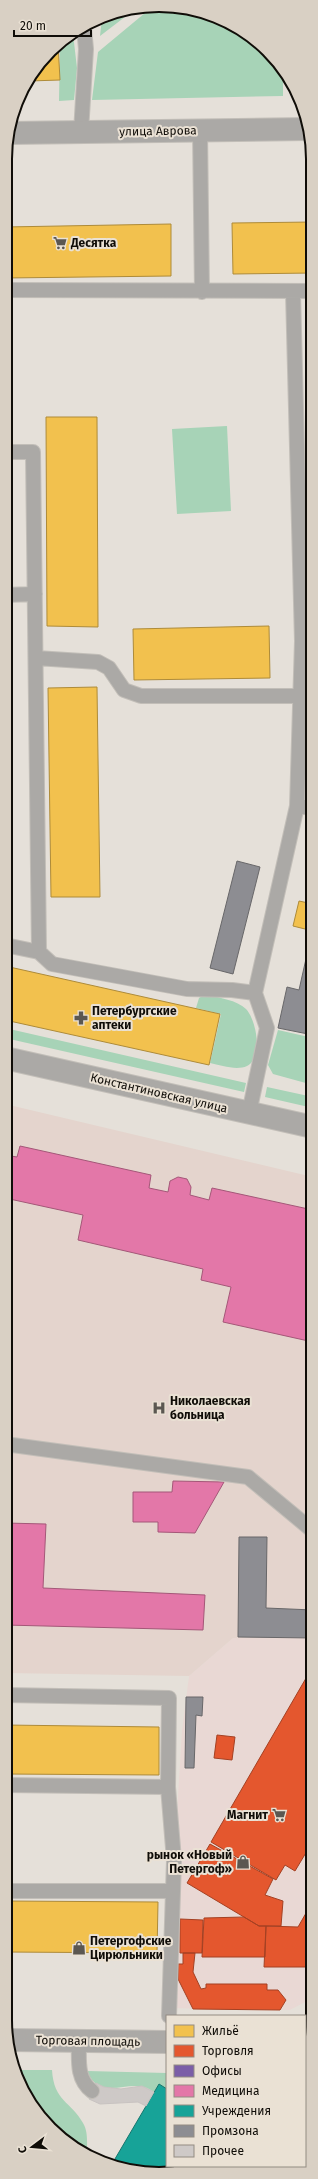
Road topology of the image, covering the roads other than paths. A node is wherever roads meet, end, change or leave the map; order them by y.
1 (84, 33) edge
2 (303, 129) edge
3 (200, 130) junction
4 (81, 132) junction
5 (14, 133) edge
6 (12, 290) edge
7 (306, 291) edge
8 (202, 292) junction
9 (293, 292) junction
10 (12, 452) edge
11 (35, 594) junction
12 (306, 594) edge
13 (12, 595) edge
14 (306, 653) edge
15 (36, 658) junction
16 (299, 696) junction
17 (297, 806) junction
18 (306, 807) edge
19 (12, 946) edge
20 (39, 952) junction
21 (255, 993) junction
22 (12, 1060) edge
23 (249, 1113) junction
24 (306, 1125) edge
25 (12, 1445) edge
26 (306, 1525) edge
27 (12, 1694) edge
28 (12, 1785) edge
29 (168, 1787) junction
30 (12, 1891) edge
31 (171, 1891) junction
32 (169, 2015) edge
33 (13, 2040) edge
34 (79, 2041) junction
35 (166, 2042) edge
36 (92, 2090) dead end

1 - 4 lane
2 - 3 street, улица Аврова
3 - 4 street, улица Аврова
3 - 8 lane
4 - 5 street, улица Аврова
6 - 8 lane
7 - 9 lane
8 - 9 lane
9 - 12 lane
10 - 11 lane
11 - 13 lane
11 - 15 lane
14 - 16 lane
15 - 16 lane
15 - 20 lane
16 - 17 lane
17 - 18 lane
17 - 21 lane
19 - 20 lane
20 - 21 lane
21 - 23 lane
22 - 23 street, Константиновская улица
23 - 24 street, Константиновская улица
25 - 26 lane
27 - 29 lane
28 - 29 lane
29 - 31 lane
30 - 31 lane
31 - 32 lane
33 - 34 street, Торговая площадь
34 - 35 street, Торговая площадь
34 - 36 lane

